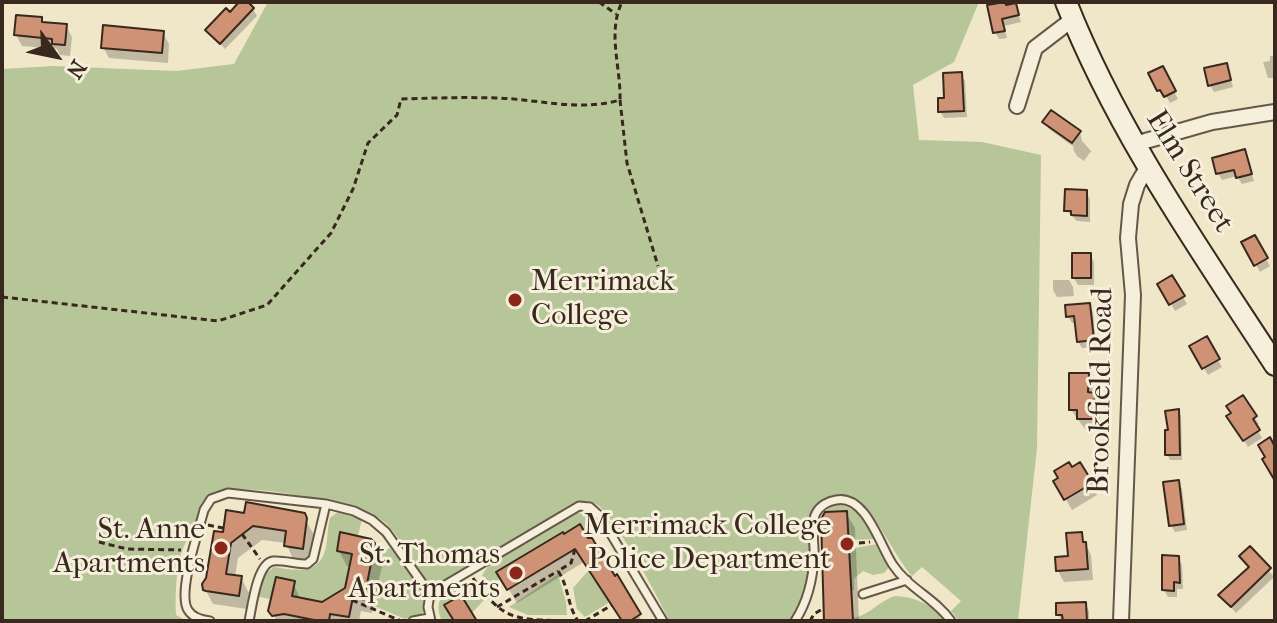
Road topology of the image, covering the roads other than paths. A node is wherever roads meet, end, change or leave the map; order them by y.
1 (1070, 11) edge
2 (1017, 106) dead end
3 (1275, 112) edge
4 (1135, 144) junction
5 (1148, 166) junction
6 (1275, 365) edge
7 (326, 504) junction
8 (907, 580) junction
9 (430, 594) junction
10 (863, 594) dead end
11 (430, 619) edge
12 (210, 621) edge
13 (249, 621) edge
14 (413, 621) edge
15 (663, 621) edge
16 (795, 621) edge
17 (951, 621) edge
18 (1121, 621) edge

1 - 2 street
1 - 4 main road, Elm Street
3 - 4 street
4 - 5 main road, Elm Street
5 - 6 main road, Elm Street
5 - 18 street, Brookfield Road
7 - 9 lane
7 - 12 lane
7 - 13 lane
8 - 10 lane
8 - 16 lane
8 - 17 lane
9 - 11 lane
9 - 15 lane
11 - 14 lane

